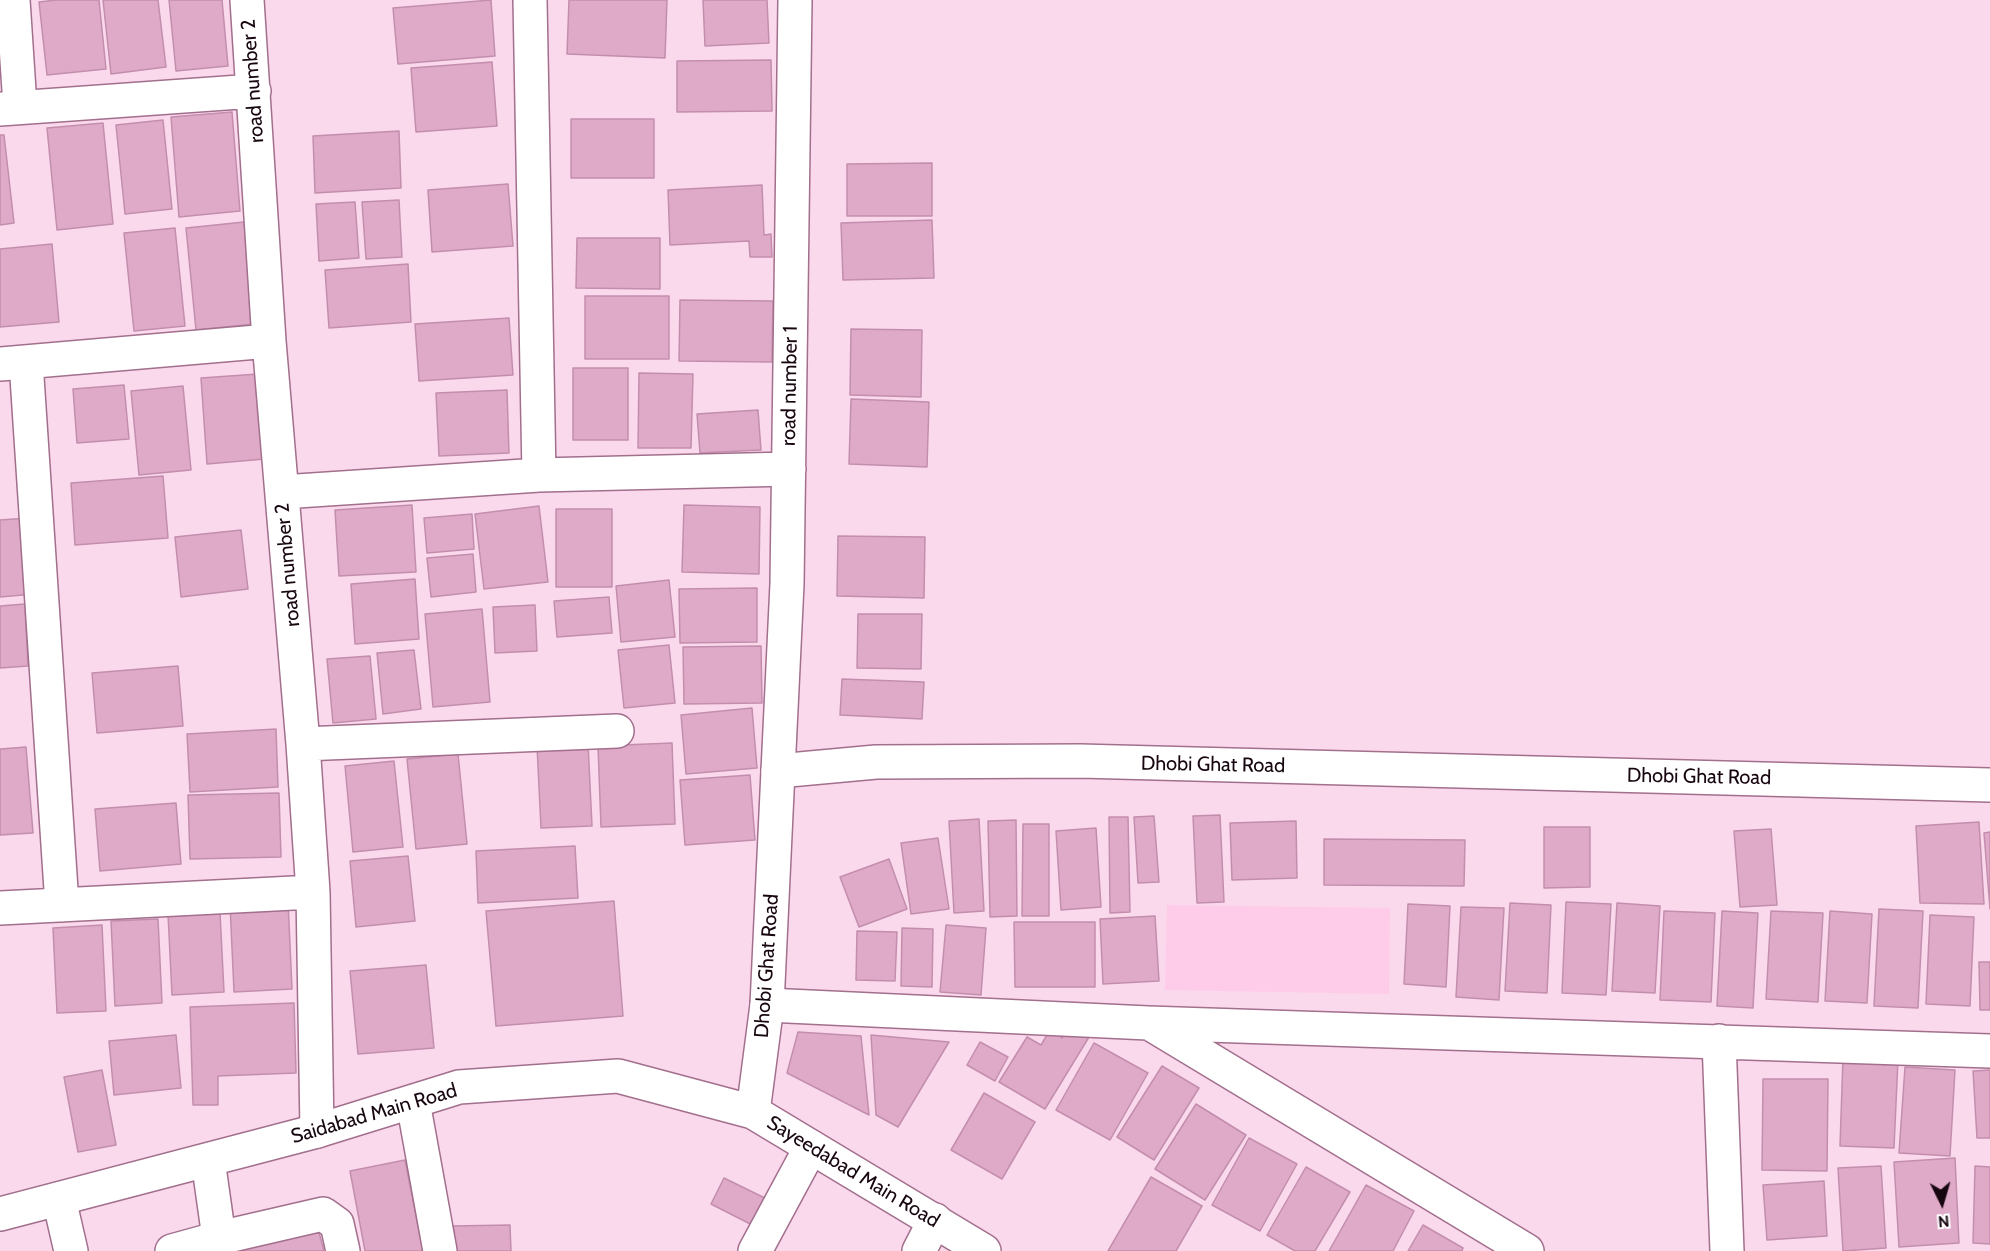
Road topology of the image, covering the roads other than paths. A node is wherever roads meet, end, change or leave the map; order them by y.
1 (13, 0) edge
2 (247, 0) edge
3 (531, 0) edge
4 (795, 0) edge
5 (254, 91) junction
6 (10, 107) edge
7 (269, 341) junction
8 (13, 363) edge
9 (789, 470) junction
10 (539, 475) junction
11 (282, 492) junction
12 (617, 731) dead end
13 (303, 744) junction
14 (778, 771) junction
15 (1990, 785) edge
16 (313, 892) junction
17 (62, 905) junction
18 (0, 908) edge
19 (767, 1005) junction
20 (1148, 1023) junction
21 (1719, 1041) junction
22 (1990, 1051) edge
23 (413, 1102) junction
24 (753, 1112) junction
25 (317, 1131) junction
26 (811, 1147) junction
27 (208, 1160) junction
28 (59, 1199) junction
29 (0, 1214) edge
30 (935, 1220) junction
31 (219, 1238) junction
32 (71, 1251) edge
33 (172, 1251) edge
34 (342, 1251) edge
35 (440, 1251) edge
36 (755, 1251) edge
37 (919, 1251) edge
38 (984, 1251) edge
39 (1527, 1251) edge
40 (1727, 1251) edge

1 - 6 street
2 - 5 street, road number 2
3 - 10 street
4 - 9 street, road number 1
5 - 6 street
5 - 7 street, road number 2
7 - 8 street
7 - 11 street, road number 2
8 - 17 street
9 - 10 street
9 - 14 street, road number 1
10 - 11 street
11 - 13 street, road number 2
12 - 13 street
13 - 16 street, road number 2
14 - 15 street, Dhobi Ghat Road
14 - 19 street, Dhobi Ghat Road
16 - 17 street
16 - 25 street, road number 2
17 - 18 street
19 - 20 street
19 - 24 street, Dhobi Ghat Road
20 - 21 street
20 - 39 street
21 - 22 street
21 - 40 street
23 - 24 street, Saidabad Main Road
23 - 25 street, Saidabad Main Road
23 - 35 street
24 - 26 street, Sayeedabad Main Road
25 - 27 street, Saidabad Main Road
26 - 30 street, Sayeedabad Main Road
26 - 36 street
27 - 28 street, Saidabad Main Road
27 - 31 street
28 - 29 street, Saidabad Main Road
28 - 32 street
30 - 37 street
30 - 38 street, Sayeedabad Main Road
31 - 33 street
31 - 34 street

